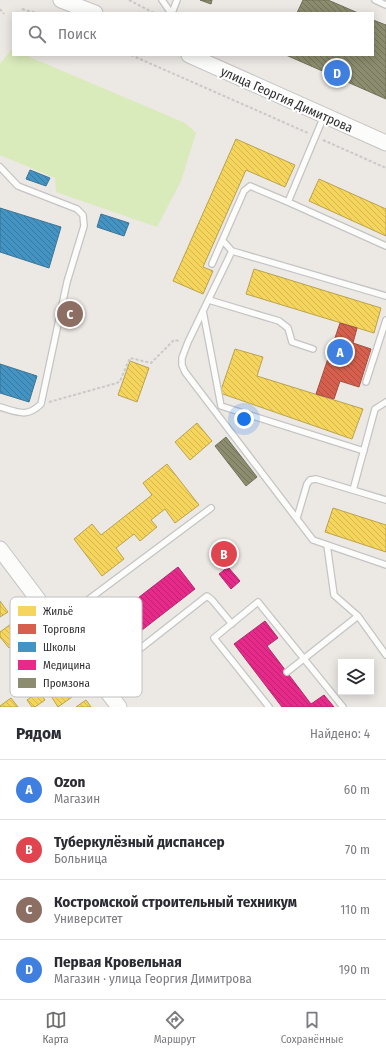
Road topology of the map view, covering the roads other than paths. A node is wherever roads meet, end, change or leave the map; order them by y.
1 (61, 0) edge
2 (162, 0) edge
3 (177, 0) edge
4 (375, 0) edge
5 (76, 2) edge
6 (386, 5) edge
7 (93, 12) edge
8 (171, 12) edge
9 (172, 12) edge
10 (191, 56) edge
11 (324, 116) junction
12 (386, 143) edge
13 (0, 167) edge
14 (288, 202) junction
15 (222, 241) junction
16 (386, 246) edge
17 (232, 251) junction
18 (212, 264) dead end
19 (386, 296) edge
20 (209, 300) junction
21 (203, 311) junction
22 (386, 320) edge
23 (313, 349) dead end
24 (366, 382) dead end
25 (386, 402) edge
26 (221, 406) junction
27 (0, 407) edge
28 (222, 421) junction
29 (364, 451) junction
30 (353, 490) junction
31 (386, 500) edge
32 (211, 508) dead end
33 (297, 518) junction
34 (327, 545) junction
35 (0, 549) edge
36 (386, 565) edge
37 (36, 597) edge
38 (91, 597) edge
39 (358, 616) junction
40 (232, 624) junction
41 (142, 647) edge
42 (386, 655) edge
43 (304, 659) junction
44 (287, 672) dead end
45 (111, 697) edge
46 (119, 707) edge
47 (269, 707) edge
48 (343, 707) edge

1 - 5 main road
2 - 8 lane
3 - 9 lane
4 - 6 lane
5 - 7 main road
10 - 11 main road, улица Георгия Димитрова
11 - 12 main road, улица Георгия Димитрова
11 - 14 lane
13 - 27 lane
14 - 15 lane
14 - 16 lane
15 - 17 lane
15 - 18 lane
17 - 19 lane
17 - 20 lane
20 - 21 lane
20 - 23 lane
21 - 26 lane
21 - 28 lane
22 - 24 lane
25 - 29 lane
26 - 28 lane
26 - 29 lane
28 - 33 lane
29 - 30 lane
30 - 31 lane
30 - 33 lane
32 - 38 lane
33 - 34 lane
34 - 36 lane
34 - 39 lane
35 - 37 main road
39 - 42 lane
39 - 43 lane
40 - 41 lane
40 - 43 lane
40 - 47 lane
43 - 44 lane
43 - 48 lane
45 - 46 main road

